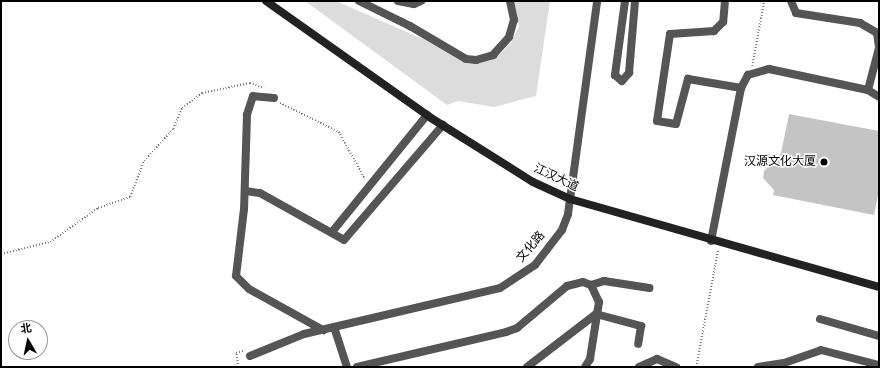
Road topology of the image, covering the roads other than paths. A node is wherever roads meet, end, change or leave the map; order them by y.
1 (359, 1) edge
2 (398, 1) edge
3 (421, 1) edge
4 (510, 1) edge
5 (597, 1) edge
6 (625, 1) edge
7 (635, 1) edge
8 (725, 1) edge
9 (791, 1) edge
10 (269, 2) edge
11 (741, 88) junction
12 (868, 90) junction
13 (879, 97) edge
14 (274, 98) road end
15 (427, 116) junction
16 (443, 126) junction
17 (245, 190) junction
18 (570, 199) junction
19 (332, 232) junction
20 (715, 242) junction
21 (592, 285) junction
22 (879, 287) edge
23 (649, 288) dead end
24 (596, 314) junction
25 (820, 319) dead end
26 (334, 327) junction
27 (323, 330) junction
28 (879, 336) edge
29 (638, 344) dead end
30 (250, 356) road end
31 (879, 365) edge
32 (346, 367) edge
33 (357, 367) edge
34 (527, 367) edge
35 (585, 367) edge
36 (639, 367) edge
37 (676, 367) edge
38 (758, 367) edge

1 - 4 street
2 - 3 street
5 - 18 street, 文化路
6 - 7 street
8 - 11 street
9 - 12 street
10 - 15 main road, 江汉大道
11 - 12 street
11 - 20 street
12 - 13 street
14 - 17 street
15 - 16 main road, 江汉大道
15 - 19 street
16 - 18 main road, 江汉大道
16 - 19 street
17 - 19 street
17 - 27 street
18 - 20 main road, 江汉大道
18 - 26 street, 文化路
20 - 22 main road, 江汉大道
21 - 23 street
21 - 24 street
21 - 33 street
24 - 29 street
24 - 34 street
24 - 35 street
25 - 28 street
26 - 27 street, 文化路
26 - 32 street
27 - 30 street, 文化路
31 - 38 street
36 - 37 street

